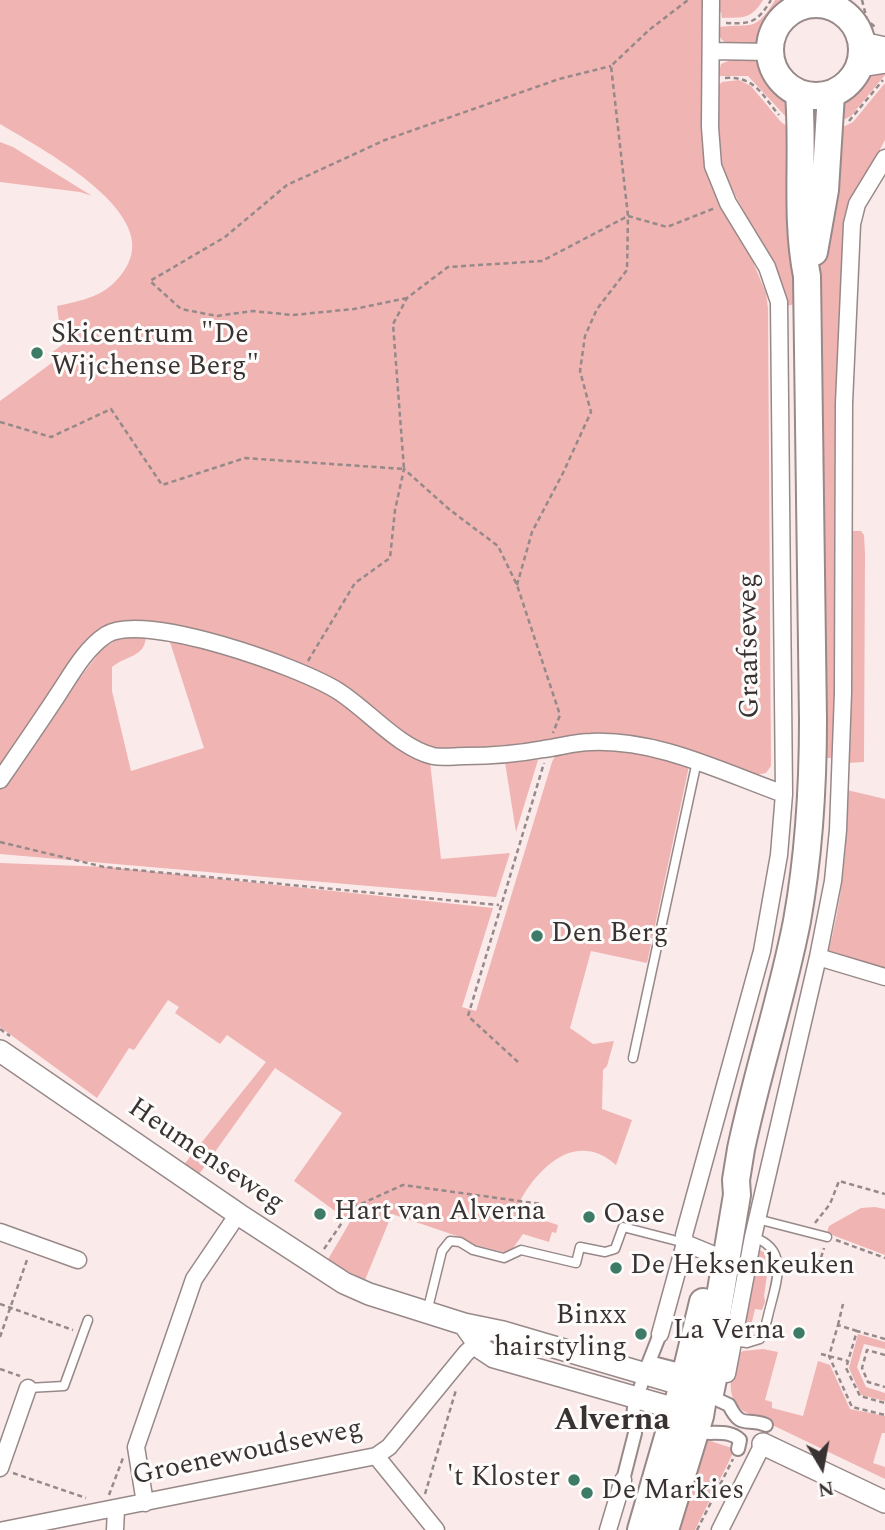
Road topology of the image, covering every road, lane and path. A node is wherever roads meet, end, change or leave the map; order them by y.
1 (688, 0) edge
2 (711, 0) edge
3 (771, 0) edge
4 (862, 0) edge
5 (801, 3) edge
6 (834, 3) edge
7 (712, 23) junction
8 (875, 50) edge
9 (712, 51) junction
10 (769, 51) junction
11 (611, 66) junction
12 (799, 94) junction
13 (831, 94) junction
14 (885, 158) edge
15 (728, 203) junction
16 (628, 216) junction
17 (807, 276) junction
18 (407, 298) junction
19 (0, 422) edge
20 (404, 469) junction
21 (517, 584) junction
22 (301, 672) junction
23 (547, 749) junction
24 (697, 761) junction
25 (0, 780) edge
26 (783, 794) junction
27 (0, 842) edge
28 (501, 906) junction
29 (818, 957) junction
30 (885, 977) edge
31 (1, 1054) edge
32 (633, 1058) dead end
33 (518, 1062) dead end
34 (885, 1194) edge
35 (541, 1204) dead end
36 (238, 1214) junction
37 (757, 1219) junction
38 (807, 1231) junction
39 (0, 1232) edge
40 (827, 1237) junction
41 (685, 1243) junction
42 (732, 1243) junction
43 (33, 1244) junction
44 (885, 1258) edge
45 (78, 1260) dead end
46 (315, 1265) junction
47 (816, 1274) dead end
48 (0, 1304) edge
49 (843, 1304) dead end
50 (10, 1308) junction
51 (427, 1312) junction
52 (88, 1320) dead end
53 (838, 1325) junction
54 (857, 1331) junction
55 (83, 1334) junction
56 (660, 1335) joint
57 (0, 1337) edge
58 (885, 1339) edge
59 (733, 1341) junction
60 (478, 1342) junction
61 (821, 1354) dead end
62 (885, 1355) edge
63 (829, 1356) junction
64 (848, 1361) junction
65 (0, 1369) edge
66 (642, 1369) junction
67 (885, 1387) edge
68 (28, 1388) junction
69 (699, 1395) junction
70 (632, 1403) junction
71 (885, 1403) edge
72 (885, 1415) edge
73 (735, 1416) junction
74 (730, 1433) junction
75 (765, 1434) junction
76 (136, 1447) junction
77 (738, 1450) joint
78 (376, 1456) junction
79 (7, 1471) edge
80 (623, 1480) joint
81 (885, 1502) edge
82 (145, 1503) junction
83 (108, 1508) junction
84 (420, 1511) junction
85 (4, 1530) edge
86 (115, 1530) edge
87 (436, 1530) edge
88 (608, 1530) edge
89 (641, 1530) edge
90 (665, 1530) edge
91 (697, 1530) edge
92 (720, 1530) edge

1 - 11 path
2 - 7 street, Graafseweg
3 - 7 path
4 - 8 path
5 - 6 main road
5 - 10 main road
6 - 8 main road
7 - 9 street, Graafseweg
8 - 13 main road
9 - 10 street
9 - 15 street, Graafseweg
10 - 12 main road
11 - 16 path
11 - 18 path
12 - 13 main road
12 - 17 main road
13 - 17 main road
14 - 29 street
15 - 16 path
15 - 26 street, Graafseweg
16 - 18 path
16 - 21 path
17 - 42 main road
18 - 20 path
19 - 20 path
20 - 21 path
20 - 22 path
21 - 23 path
22 - 23 street
22 - 25 street
23 - 24 street
23 - 28 path
24 - 26 street
24 - 32 lane
26 - 41 street, Graafseweg
27 - 28 path
28 - 33 path
29 - 30 street
29 - 37 street
31 - 36 street, Heumenseweg
34 - 38 path
35 - 46 path
36 - 46 street, Heumenseweg
36 - 76 street
37 - 38 lane
37 - 42 street
38 - 40 lane
39 - 43 street
40 - 44 path
40 - 47 path
41 - 42 street
41 - 51 lane
41 - 56 street, Graafseweg
42 - 59 street
42 - 59 lane
42 - 69 main road
43 - 45 street
43 - 50 path
46 - 51 street, Heumenseweg
48 - 50 path
49 - 53 path
50 - 55 path
50 - 57 path
51 - 60 street, Heumenseweg
52 - 55 lane
53 - 54 path
53 - 63 path
54 - 58 path
54 - 64 path
55 - 68 lane
56 - 66 street, Graafseweg
59 - 69 street
60 - 66 street
60 - 70 street, Heumenseweg
60 - 78 street, Groenewoudseweg
60 - 84 path
61 - 63 path
62 - 67 path
63 - 64 path
63 - 72 path
64 - 71 path
65 - 68 path
66 - 69 street
66 - 70 street
68 - 79 street
69 - 70 street, Heumenseweg
69 - 73 street
69 - 74 street
69 - 89 main road
69 - 90 main road
70 - 80 street
73 - 74 street
73 - 75 street
74 - 77 street
75 - 81 street
75 - 92 street
76 - 82 street
76 - 83 path
77 - 91 path
78 - 82 street, Groenewoudseweg
78 - 84 street
79 - 83 path
80 - 88 street
82 - 83 street, Groenewoudseweg
83 - 85 street, Groenewoudseweg
83 - 86 street
84 - 87 street

